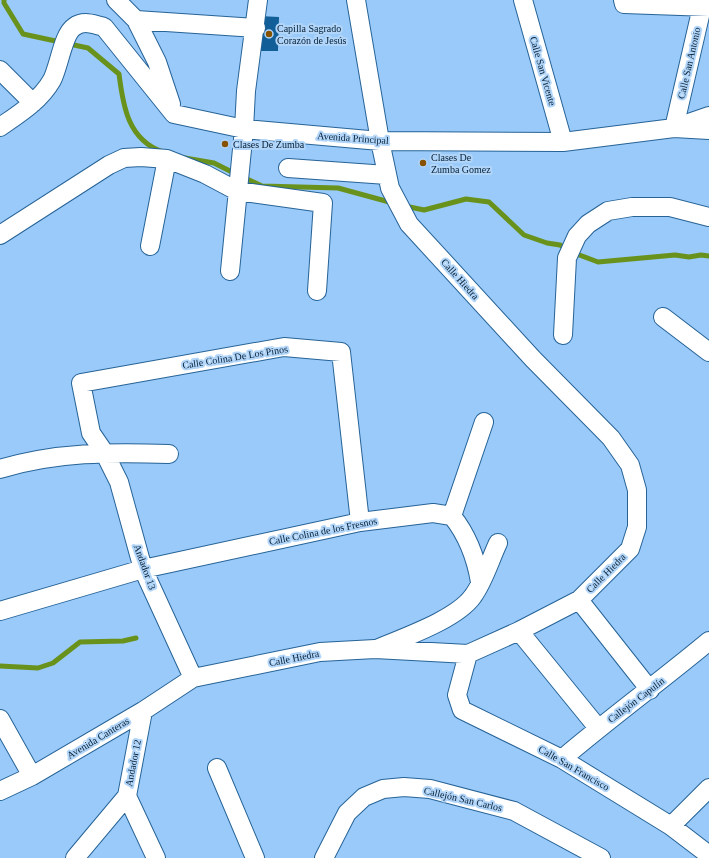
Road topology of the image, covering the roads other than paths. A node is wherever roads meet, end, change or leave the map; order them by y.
1 (116, 0) edge
2 (258, 0) edge
3 (356, 0) edge
4 (523, 0) edge
5 (623, 0) edge
6 (705, 7) edge
7 (136, 20) junction
8 (256, 28) junction
9 (0, 70) edge
10 (33, 103) junction
11 (174, 114) junction
12 (709, 116) edge
13 (0, 127) edge
14 (674, 128) junction
15 (709, 130) edge
16 (243, 137) junction
17 (380, 141) junction
18 (564, 142) junction
19 (167, 159) junction
20 (288, 168) dead end
21 (389, 182) junction
22 (238, 186) junction
23 (709, 217) edge
24 (0, 235) edge
25 (150, 246) dead end
26 (230, 271) dead end
27 (317, 291) dead end
28 (663, 317) dead end
29 (563, 335) dead end
30 (709, 352) edge
31 (484, 422) dead end
32 (104, 452) junction
33 (168, 454) dead end
34 (0, 469) edge
35 (452, 516) junction
36 (360, 522) junction
37 (498, 543) dead end
38 (143, 569) junction
39 (480, 582) junction
40 (579, 600) junction
41 (0, 611) edge
42 (519, 631) junction
43 (709, 641) edge
44 (375, 650) junction
45 (468, 654) junction
46 (193, 678) junction
47 (650, 690) junction
48 (143, 711) junction
49 (0, 719) edge
50 (598, 728) junction
51 (562, 759) junction
52 (217, 768) dead end
53 (32, 776) junction
54 (709, 788) edge
55 (0, 791) edge
56 (128, 796) junction
57 (671, 826) junction
58 (709, 855) edge
59 (76, 858) edge
60 (156, 858) edge
61 (256, 858) edge
62 (324, 858) edge
63 (601, 858) edge

1 - 7 street
2 - 8 street
3 - 17 street, Calle Hiedra
4 - 18 street, Calle San Vicente
5 - 6 street, Calle San Antonio
6 - 14 street, Calle San Antonio
7 - 8 street
7 - 11 street
8 - 16 street
9 - 10 street
10 - 11 street
10 - 13 street
11 - 16 street, Avenida Principal
12 - 14 street
14 - 15 street, Avenida Principal
14 - 18 street, Avenida Principal
16 - 17 street, Avenida Principal
16 - 22 street
17 - 18 street, Avenida Principal
17 - 21 street, Calle Hiedra
19 - 22 street
19 - 24 street
19 - 25 street
20 - 21 street
21 - 40 street, Calle Hiedra
22 - 26 street
22 - 27 street
23 - 29 street
28 - 30 street
31 - 35 street
32 - 33 street
32 - 34 street
32 - 36 street, Calle Colina De Los Pinos
32 - 38 street, Andador 13
35 - 36 street, Calle Colina de los Fresnos
35 - 39 street
36 - 38 street, Calle Colina de los Fresnos
37 - 39 street
38 - 41 street, Calle Colina de los Fresnos
38 - 46 street, Andador 13
39 - 44 street
40 - 42 street, Calle Hiedra
40 - 47 street
42 - 45 street, Calle Hiedra
42 - 50 street
43 - 47 street, Callejón Capulín
44 - 45 street, Calle Hiedra
44 - 46 street, Calle Hiedra
45 - 51 street, Calle San Francisco
46 - 48 street, Avenida Canteras
47 - 50 street, Callejón Capulín
48 - 53 street, Avenida Canteras
48 - 56 street, Andador 12
49 - 53 street
50 - 51 street, Callejón Capulín
51 - 57 street, Calle San Francisco
52 - 61 street
53 - 55 street, Avenida Canteras
54 - 57 street
56 - 59 street
56 - 60 street, Andador 12
57 - 58 street, Calle San Francisco
62 - 63 street, Callejón San Carlos

